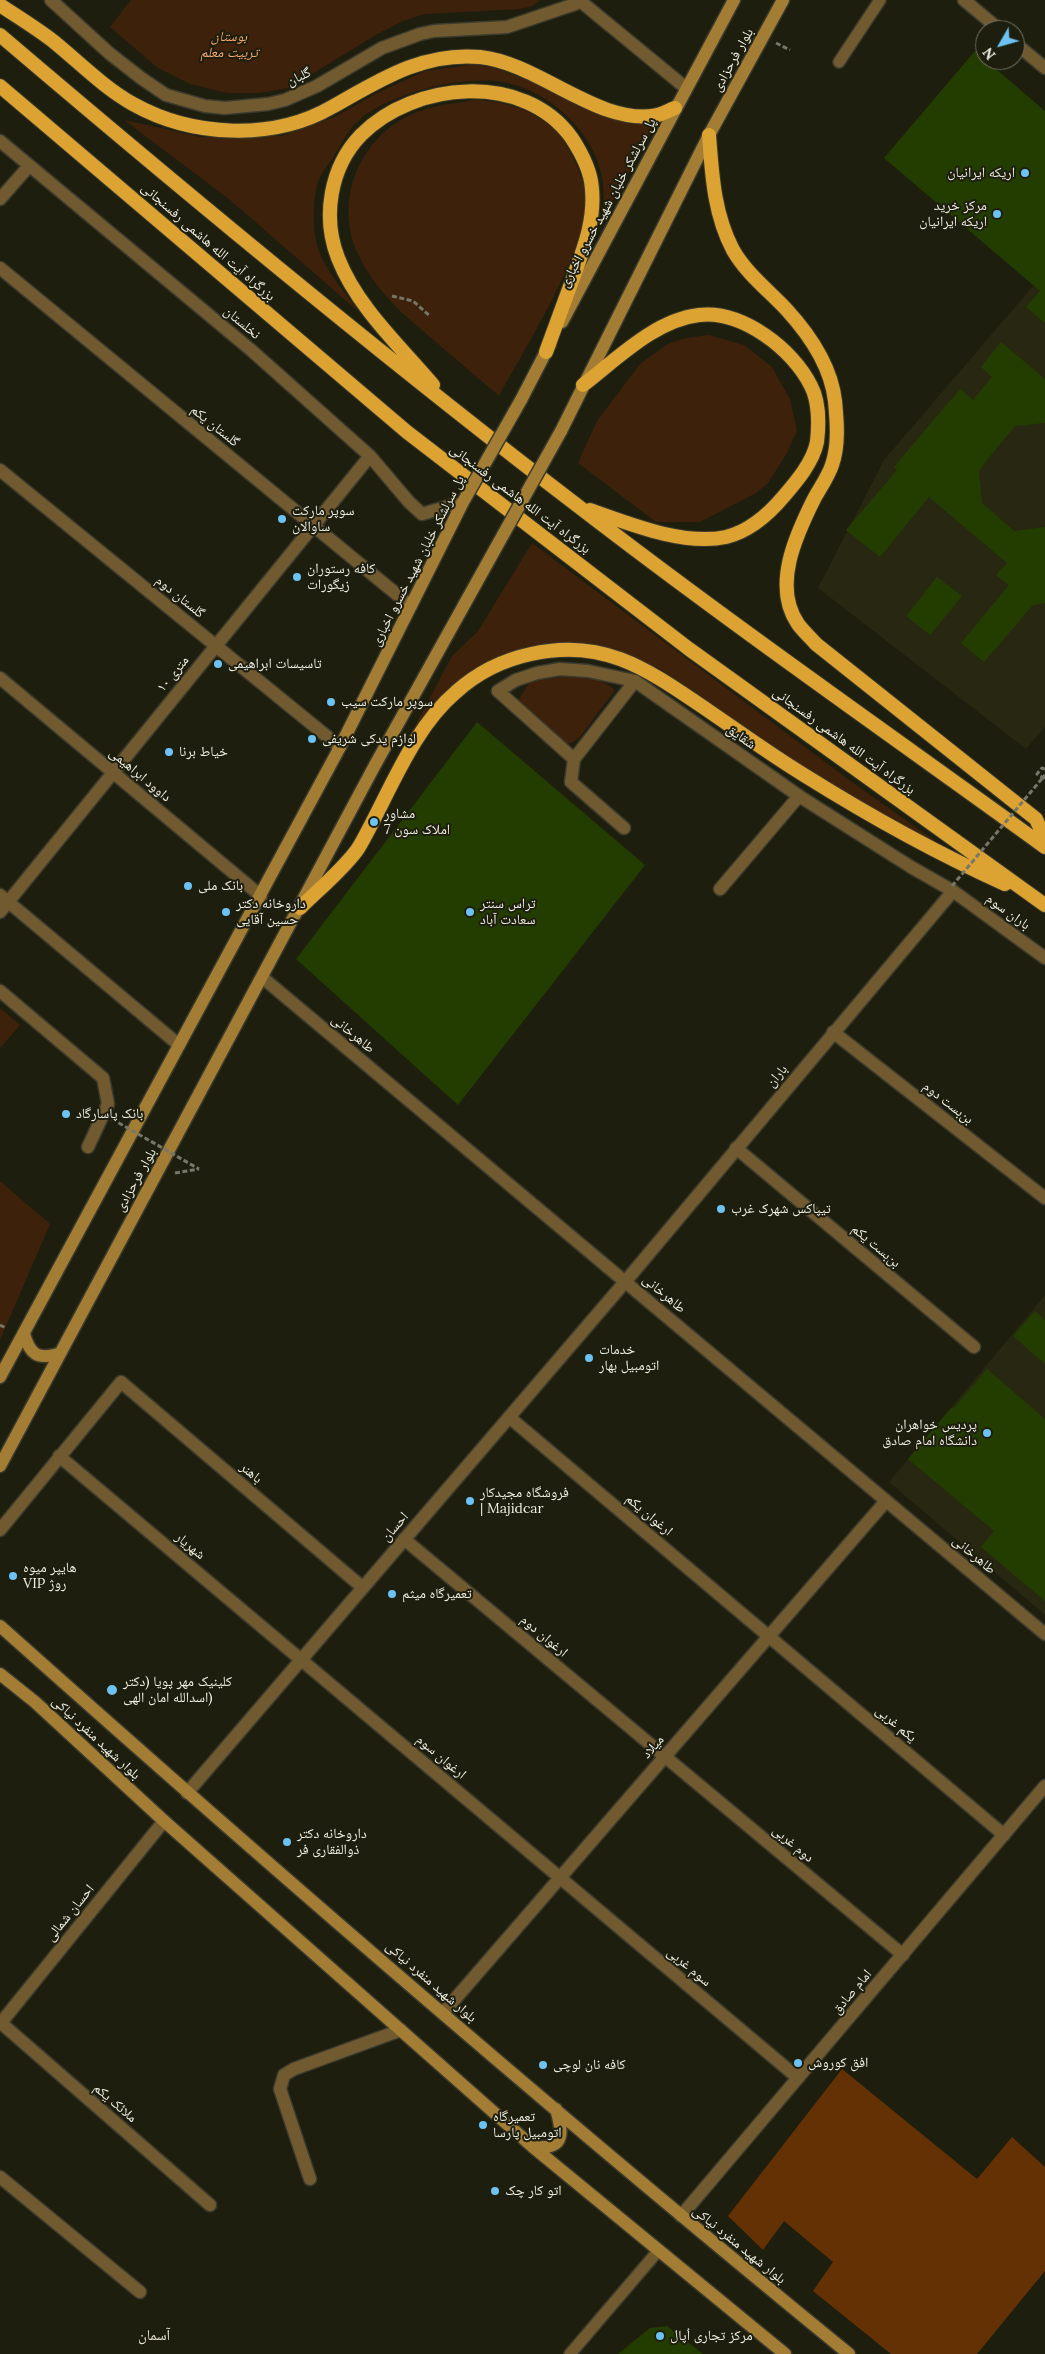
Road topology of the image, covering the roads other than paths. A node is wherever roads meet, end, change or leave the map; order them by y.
1 (50, 0) edge
2 (734, 0) edge
3 (783, 0) edge
4 (880, 0) edge
5 (964, 0) edge
6 (580, 1) edge
7 (0, 5) edge
8 (988, 20) edge
9 (0, 35) edge
10 (1025, 51) edge
11 (839, 62) dead end
12 (1045, 68) edge
13 (0, 86) edge
14 (686, 88) junction
15 (675, 108) junction
16 (709, 135) junction
17 (0, 141) edge
18 (29, 166) junction
19 (0, 199) edge
20 (0, 268) edge
21 (546, 352) junction
22 (584, 385) junction
23 (453, 408) junction
24 (370, 456) junction
25 (0, 470) edge
26 (462, 502) junction
27 (577, 506) junction
28 (312, 525) junction
29 (411, 606) junction
30 (215, 645) junction
31 (0, 678) edge
32 (635, 681) junction
33 (340, 747) junction
34 (574, 759) junction
35 (113, 772) junction
36 (799, 796) junction
37 (624, 828) dead end
38 (1045, 839) edge
39 (1045, 847) edge
40 (953, 888) junction
41 (720, 889) dead end
42 (261, 896) junction
43 (1032, 896) junction
44 (3, 903) edge
45 (1045, 905) edge
46 (300, 908) junction
47 (1045, 958) edge
48 (263, 978) junction
49 (0, 991) edge
50 (833, 1032) junction
51 (179, 1046) junction
52 (88, 1148) dead end
53 (736, 1148) junction
54 (1045, 1198) edge
55 (625, 1282) junction
56 (24, 1334) junction
57 (974, 1347) dead end
58 (58, 1354) junction
59 (0, 1377) edge
60 (509, 1417) junction
61 (59, 1456) junction
62 (0, 1466) edge
63 (886, 1501) junction
64 (0, 1530) edge
65 (404, 1539) junction
66 (362, 1587) junction
67 (0, 1626) edge
68 (1045, 1634) edge
69 (769, 1636) junction
70 (301, 1659) junction
71 (0, 1674) edge
72 (665, 1757) junction
73 (1045, 1786) edge
74 (187, 1793) junction
75 (164, 1821) junction
76 (1004, 1835) junction
77 (560, 1878) junction
78 (903, 1954) junction
79 (443, 2013) junction
80 (0, 2023) edge
81 (401, 2030) junction
82 (798, 2078) junction
83 (556, 2109) junction
84 (533, 2146) junction
85 (0, 2177) edge
86 (310, 2179) dead end
87 (210, 2205) dead end
88 (681, 2216) junction
89 (658, 2251) junction
90 (140, 2292) dead end
91 (570, 2354) edge
92 (785, 2354) edge
93 (849, 2354) edge

1 - 6 street, گلبان
2 - 14 main road, بلوار فرحزادی
3 - 16 main road, بلوار فرحزادی
4 - 11 lane
5 - 8 street
6 - 14 street
7 - 15 highway
9 - 23 highway, بزرگراه آیت الله هاشمی رفسنجانی
10 - 12 street
13 - 43 highway, بزرگراه آیت الله هاشمی رفسنجانی
14 - 15 main road, بلوار فرحزادی
15 - 21 main road, پل سرلشکر خلبان شهید خسرو اخباری
16 - 22 main road
16 - 38 highway
17 - 18 street, نخلستان
18 - 19 street
18 - 24 street, نخلستان
20 - 28 street, گلستان یکم
21 - 23 highway
21 - 26 main road, پل سرلشکر خلبان شهید خسرو اخباری, bridge
22 - 27 highway
22 - 46 main road, bridge
23 - 27 highway, بزرگراه آیت الله هاشمی رفسنجانی
24 - 26 street, نخلستان
24 - 28 street, ۱۰ متری
25 - 30 street, گلستان دوم
26 - 29 main road, پل سرلشکر خلبان شهید خسرو اخباری
27 - 39 highway, بزرگراه آیت الله هاشمی رفسنجانی
28 - 29 street, گلستان یکم
28 - 30 street, ۱۰ متری
29 - 33 main road, پل سرلشکر خلبان شهید خسرو اخباری
30 - 33 street, گلستان دوم
30 - 35 street, ۱۰ متری
31 - 35 street, داوود ابراهیمی
32 - 34 street
32 - 34 street, شقایق
32 - 36 street, شقایق
33 - 42 main road, پل سرلشکر خلبان شهید خسرو اخباری
34 - 37 street
35 - 42 street, داوود ابراهیمی
35 - 44 street, ۱۰ متری
36 - 40 street, شقایق
36 - 41 street
40 - 47 street, باران سوم
40 - 50 street, باران
42 - 51 main road, بلوار فرحزادی
43 - 45 highway, بزرگراه آیت الله هاشمی رفسنجانی
43 - 46 highway
44 - 51 street
46 - 48 main road, بلوار فرحزادی
48 - 55 street, طاهرخانی
48 - 58 main road, بلوار فرحزادی
49 - 52 street
50 - 53 street, باران
50 - 54 street, بن‌بست دوم
51 - 56 main road, بلوار فرحزادی
53 - 55 street, باران
53 - 57 street, بن‌بست یکم
55 - 60 street, احسان
55 - 63 street, طاهرخانی
56 - 58 main road
56 - 59 main road, بلوار فرحزادی
58 - 62 main road, بلوار فرحزادی
60 - 65 street, احسان
60 - 69 street, ارغوان یکم
61 - 64 street
61 - 66 street, باهنر
61 - 70 street, شهریار
63 - 68 street, طاهرخانی
63 - 69 street, میلاد
65 - 66 street, احسان
65 - 72 street, ارغوان دوم
66 - 70 street, احسان
67 - 74 main road, بلوار شهید منفرد نیاکی
69 - 72 street, میلاد
69 - 76 street, یکم غربی
70 - 74 street, احسان
70 - 77 street, ارغوان سوم
71 - 75 main road, بلوار شهید منفرد نیاکی
72 - 77 street, میلاد
72 - 78 street, دوم غربی
73 - 76 street, امام صادق
74 - 79 main road, بلوار شهید منفرد نیاکی
75 - 80 street, احسان شمالی
75 - 81 main road, بلوار شهید منفرد نیاکی
76 - 78 street, امام صادق
77 - 79 street, میلاد
77 - 82 street, سوم غربی
78 - 82 street, امام صادق
79 - 83 main road, بلوار شهید منفرد نیاکی
80 - 87 street, ملائک یکم
81 - 84 main road, بلوار شهید منفرد نیاکی
81 - 86 street
82 - 88 street, امام صادق
83 - 84 main road
83 - 88 main road, بلوار شهید منفرد نیاکی
84 - 89 main road, بلوار شهید منفرد نیاکی
85 - 90 street
88 - 93 main road, بلوار شهید منفرد نیاکی
89 - 91 lane
89 - 92 main road, بلوار شهید منفرد نیاکی

